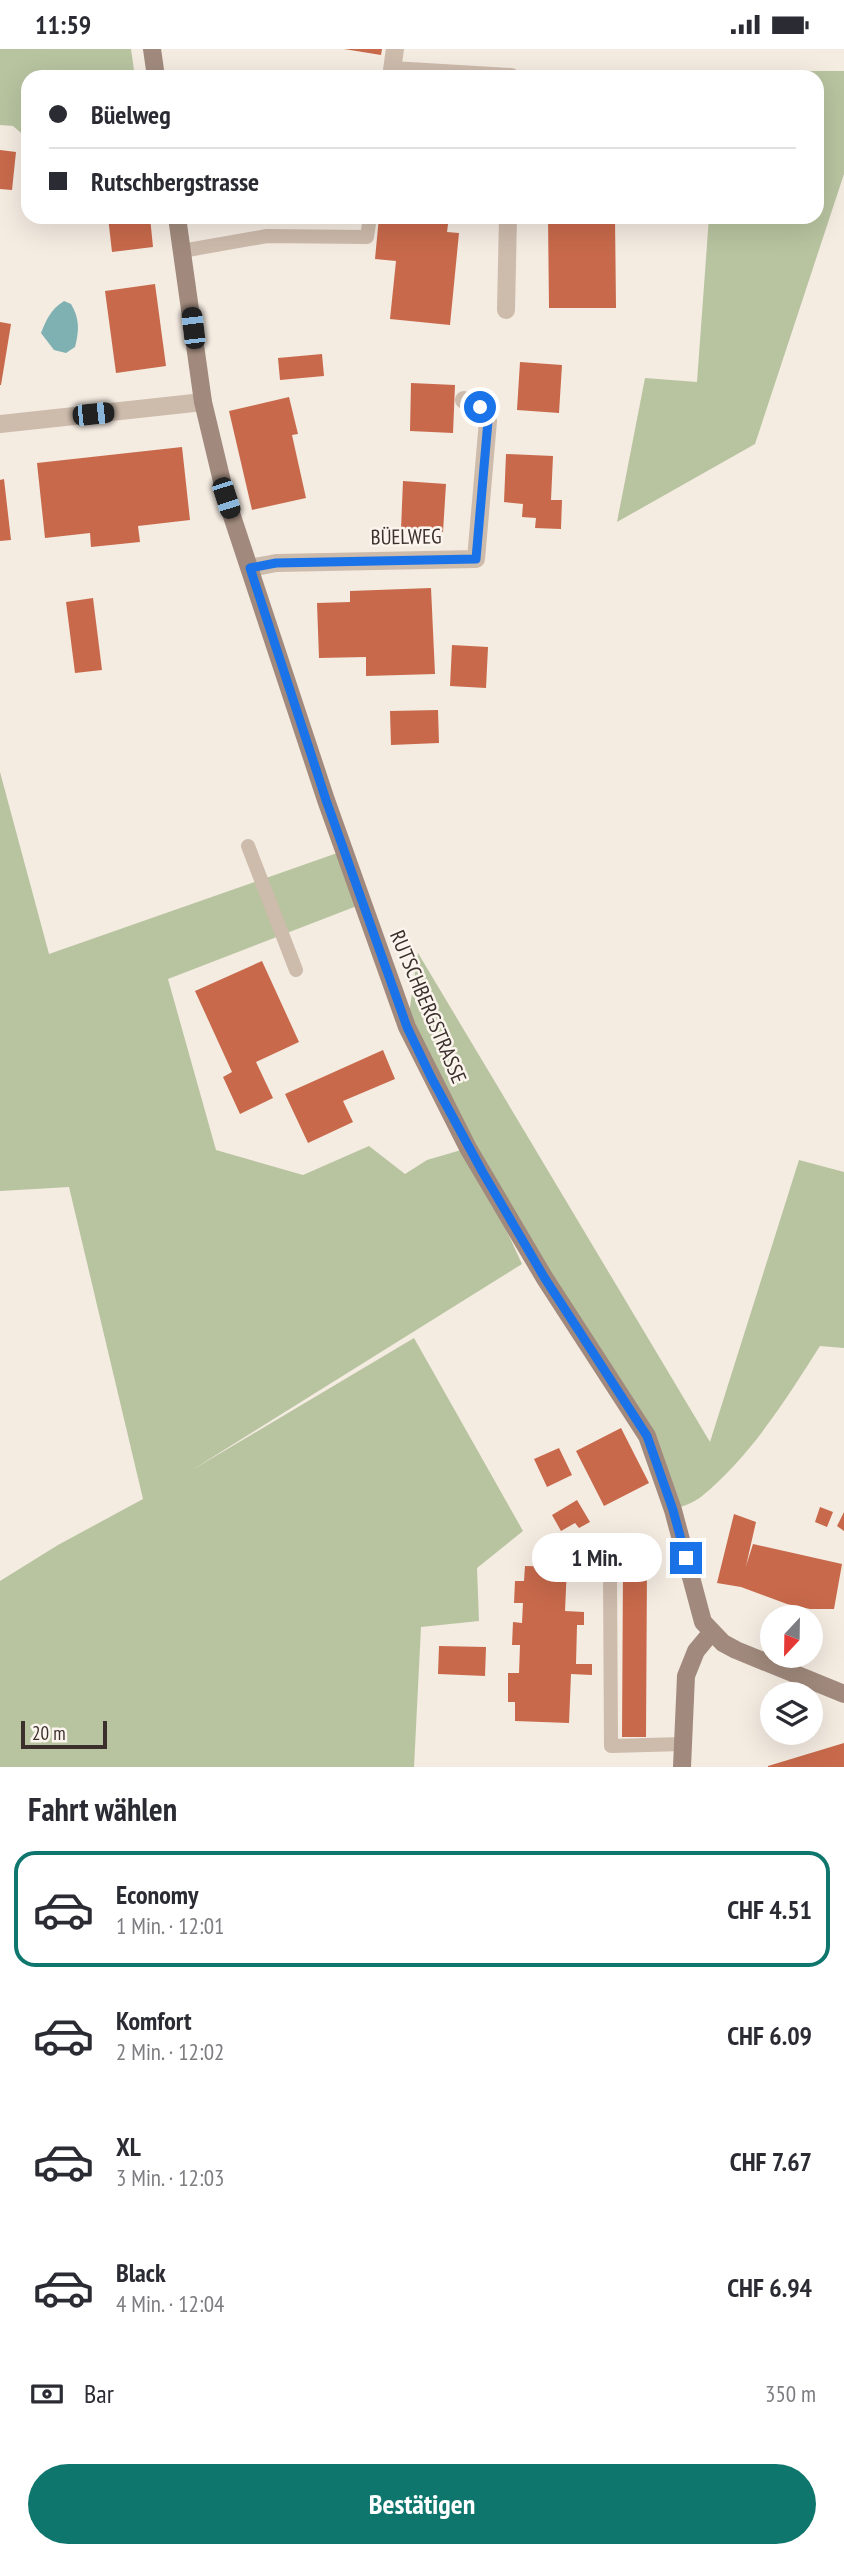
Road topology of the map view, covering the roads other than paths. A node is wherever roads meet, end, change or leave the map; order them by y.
1 (152, 49) edge
2 (395, 49) edge
3 (155, 70) edge
4 (392, 70) edge
5 (178, 224) edge
6 (369, 224) edge
7 (508, 224) edge
8 (182, 251) junction
9 (506, 310) dead end
10 (464, 400) dead end
11 (203, 402) junction
12 (0, 425) edge
13 (250, 568) junction
14 (248, 846) dead end
15 (296, 970) dead end
16 (610, 1574) dead end
17 (711, 1633) junction
18 (844, 1694) edge
19 (683, 1744) junction
20 (682, 1767) edge

1 - 3 street
2 - 4 street
5 - 8 street, RUTSCHBERGSTRASSE
6 - 8 lane
7 - 9 street
8 - 11 street, RUTSCHBERGSTRASSE
10 - 13 street, BÜELWEG
11 - 12 street
11 - 13 street, RUTSCHBERGSTRASSE
13 - 17 street, RUTSCHBERGSTRASSE
14 - 15 lane
16 - 19 lane
17 - 18 street
17 - 19 street
19 - 20 street

